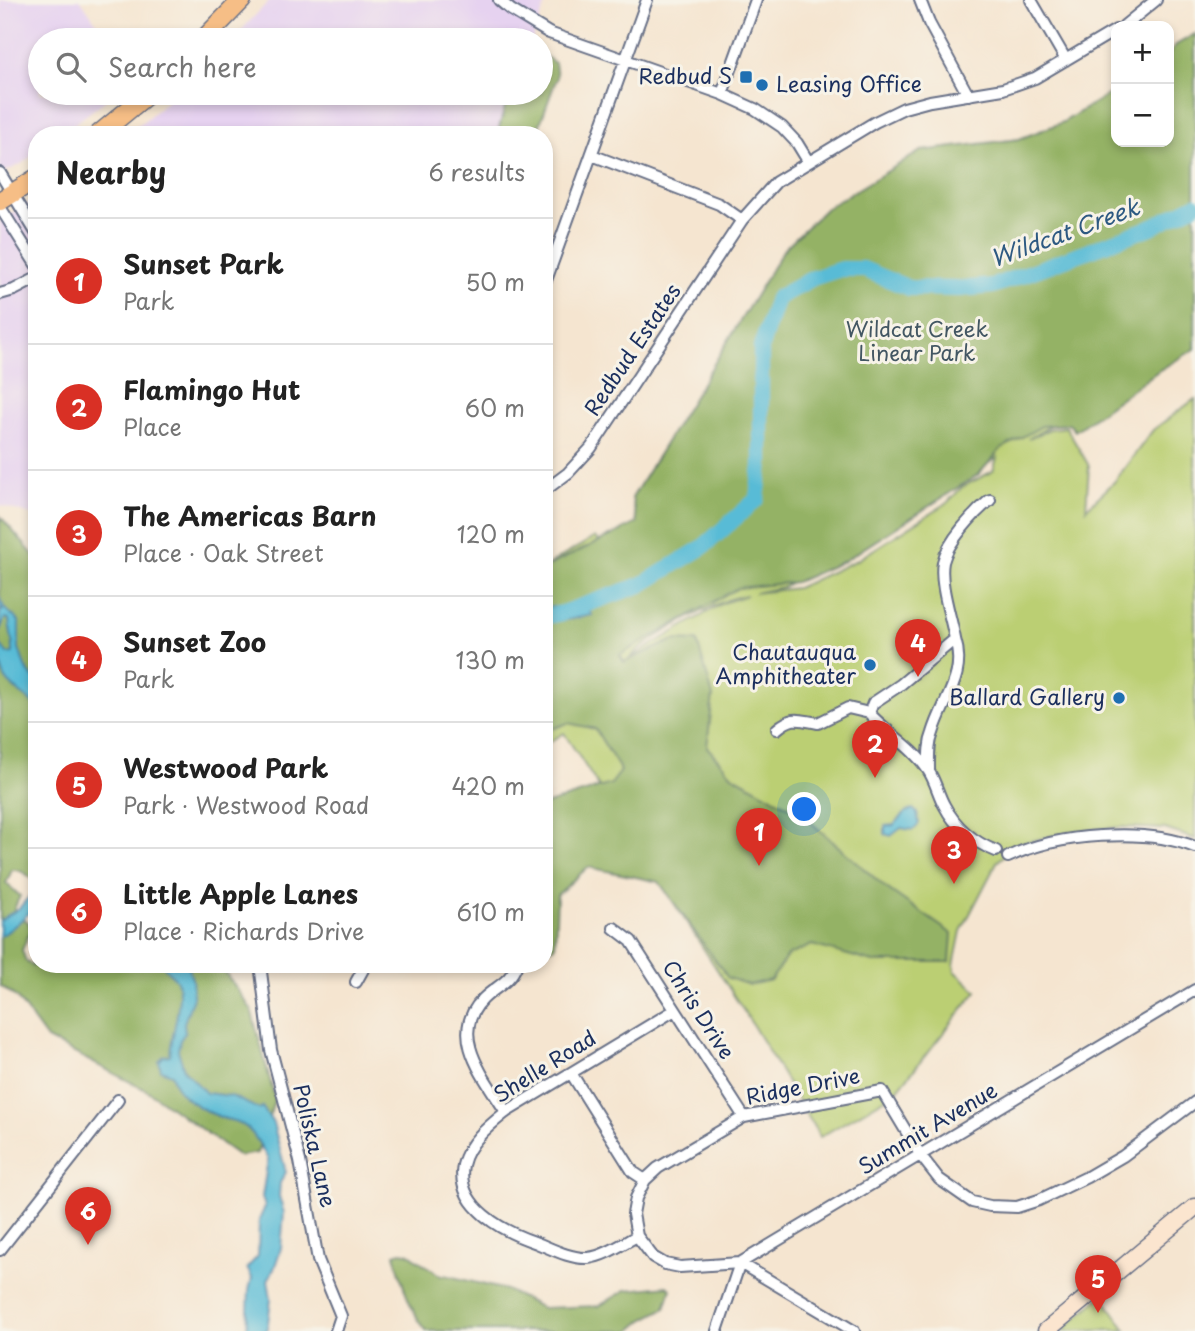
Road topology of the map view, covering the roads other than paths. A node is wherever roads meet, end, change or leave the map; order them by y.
1 (243, 0) edge
2 (499, 0) edge
3 (647, 0) edge
4 (756, 0) edge
5 (920, 0) edge
6 (1031, 0) edge
7 (1156, 0) edge
8 (1130, 21) edge
9 (215, 28) edge
10 (541, 28) edge
11 (1111, 33) edge
12 (553, 34) edge
13 (625, 60) junction
14 (1066, 60) junction
15 (722, 94) junction
16 (968, 95) junction
17 (134, 105) edge
18 (109, 126) edge
19 (592, 155) junction
20 (808, 161) junction
21 (0, 173) edge
22 (28, 184) edge
23 (4, 200) edge
24 (742, 220) junction
25 (28, 225) edge
26 (28, 248) edge
27 (553, 261) edge
28 (28, 283) edge
29 (0, 294) edge
30 (553, 484) edge
31 (990, 500) dead end
32 (955, 639) junction
33 (869, 713) junction
34 (777, 729) dead end
35 (929, 771) junction
36 (1195, 847) edge
37 (996, 851) dead end
38 (1008, 857) dead end
39 (614, 928) dead end
40 (261, 973) edge
41 (361, 973) edge
42 (513, 973) edge
43 (356, 982) dead end
44 (1195, 990) edge
45 (675, 1010) junction
46 (570, 1073) junction
47 (118, 1100) dead end
48 (1195, 1102) edge
49 (506, 1112) junction
50 (744, 1117) junction
51 (921, 1156) junction
52 (645, 1180) junction
53 (1195, 1207) edge
54 (637, 1236) junction
55 (0, 1250) edge
56 (740, 1263) junction
57 (336, 1331) edge
58 (717, 1331) edge
59 (854, 1331) edge
60 (1046, 1331) edge

1 - 9 main road
2 - 10 street
3 - 13 street
4 - 15 street
5 - 16 street
6 - 14 street
7 - 8 street
11 - 14 street, Redbud Estates
12 - 13 street
13 - 15 street
13 - 19 street
14 - 16 street, Redbud Estates
15 - 20 street
16 - 20 street, Redbud Estates
17 - 18 main road
19 - 24 street
19 - 27 street
20 - 24 street, Redbud Estates
21 - 23 street
22 - 23 main road
23 - 25 street
23 - 26 street
24 - 30 street, Redbud Estates
28 - 29 street
31 - 32 street
32 - 33 street
32 - 35 street
33 - 34 street
33 - 35 street
35 - 37 street
36 - 38 street
39 - 45 street, Chris Drive
40 - 57 street, Poliska Lane
41 - 43 street
42 - 49 street
44 - 51 street, Summit Avenue
45 - 46 street, Shelle Road
45 - 50 street, Chris Drive
46 - 49 street, Shelle Road
46 - 52 street
47 - 55 street
48 - 51 street, Ridge Drive
49 - 54 street, Shelle Road
50 - 51 street, Ridge Drive
50 - 52 street, Ridge Drive
51 - 56 street, Summit Avenue
52 - 54 street
53 - 60 street
54 - 56 street
56 - 58 street
56 - 59 street

